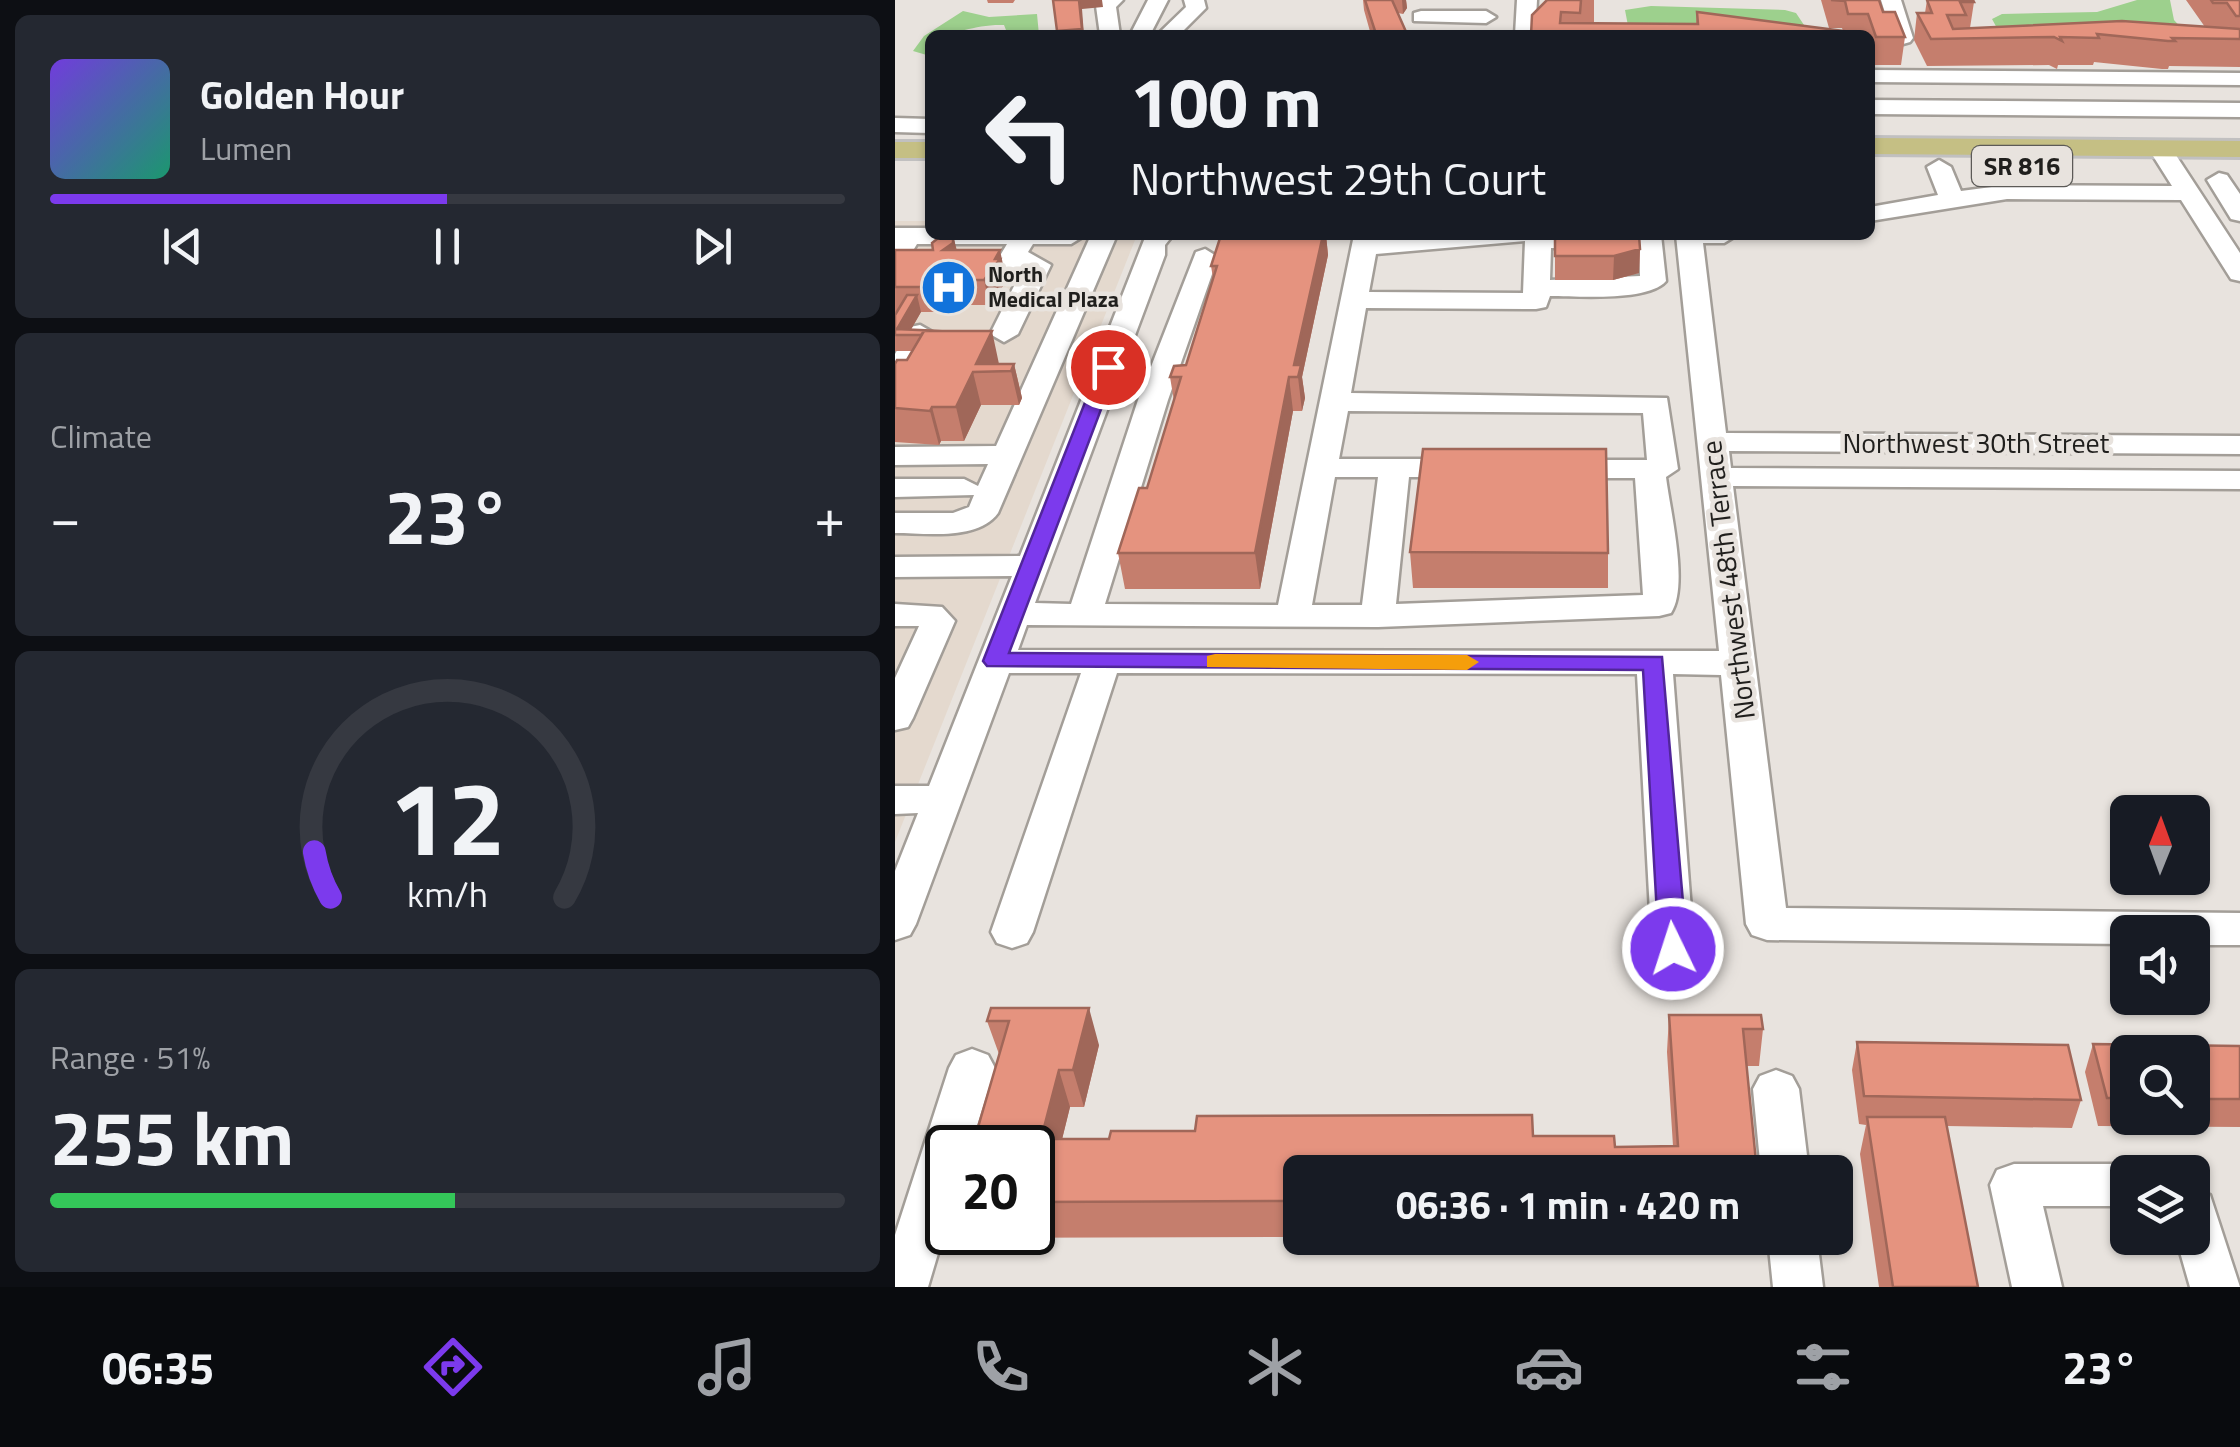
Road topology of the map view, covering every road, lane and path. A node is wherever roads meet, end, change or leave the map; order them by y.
1 (1113, 0) edge
2 (1158, 0) edge
3 (1194, 0) edge
4 (1527, 0) edge
5 (1891, 0) edge
6 (1475, 13) edge
7 (1425, 14) edge
8 (1109, 30) edge
9 (1143, 30) edge
10 (1172, 30) edge
11 (1525, 30) edge
12 (1903, 38) edge
13 (1875, 77) edge
14 (2240, 79) edge
15 (2122, 82) junction
16 (1875, 87) edge
17 (2240, 89) edge
18 (1926, 92) junction
19 (1875, 106) edge
20 (2139, 109) junction
21 (2240, 110) edge
22 (895, 126) edge
23 (925, 126) edge
24 (1875, 146) edge
25 (895, 150) edge
26 (925, 150) edge
27 (2240, 150) edge
28 (2167, 157) junction
29 (1939, 166) junction
30 (1875, 167) edge
31 (895, 168) edge
32 (925, 168) edge
33 (2233, 190) edge
34 (2190, 193) junction
35 (1951, 200) junction
36 (1875, 213) edge
37 (925, 216) edge
38 (900, 228) edge
39 (1053, 240) edge
40 (1101, 240) edge
41 (1165, 240) edge
42 (1407, 240) edge
43 (1531, 240) edge
44 (1651, 240) edge
45 (1689, 240) edge
46 (1366, 241) edge
47 (1018, 248) edge
48 (1205, 257) dead end
49 (2240, 273) edge
50 (1537, 288) junction
51 (1135, 299) junction
52 (1189, 300) junction
53 (1354, 300) junction
54 (908, 333) edge
55 (1004, 334) junction
56 (1060, 334) junction
57 (1121, 334) junction
58 (895, 380) edge
59 (1095, 400) junction
60 (1153, 400) junction
61 (1335, 402) junction
62 (1712, 442) junction
63 (2240, 445) edge
64 (1008, 455) junction
65 (895, 456) edge
66 (1322, 468) junction
67 (1395, 468) junction
68 (1493, 468) edge
69 (1527, 469) edge
70 (1650, 470) junction
71 (1716, 476) junction
72 (2240, 480) edge
73 (895, 488) edge
74 (964, 488) dead end
75 (1049, 520) junction
76 (1113, 521) junction
77 (895, 523) edge
78 (895, 566) edge
79 (895, 585) edge
80 (1024, 589) junction
81 (1085, 614) junction
82 (895, 615) edge
83 (1293, 616) junction
84 (1378, 616) junction
85 (995, 661) junction
86 (1103, 661) junction
87 (1654, 663) junction
88 (1738, 663) junction
89 (895, 718) edge
90 (942, 799) junction
91 (895, 800) edge
92 (895, 924) edge
93 (2240, 929) edge
94 (1012, 932) dead end
95 (1673, 949) dead end
96 (972, 1068) dead end
97 (1776, 1089) dead end
98 (1783, 1155) edge
99 (2110, 1185) edge
100 (1795, 1255) edge
101 (2206, 1255) edge
102 (903, 1287) edge
103 (1798, 1287) edge
104 (2037, 1287) edge
105 (2215, 1287) edge

1 - 8 street
2 - 9 street
3 - 10 street
4 - 11 street
5 - 12 street
6 - 7 street
13 - 18 street
14 - 15 street
15 - 17 street
15 - 18 street
15 - 20 street
16 - 18 street
18 - 19 street
18 - 20 street
20 - 21 street
22 - 23 street
24 - 28 main road, SR 816
25 - 26 main road
27 - 28 main road, SR 816
28 - 29 main road, SR 816
28 - 33 main road, SR 816
28 - 34 street
29 - 30 main road, SR 816
29 - 35 street
31 - 32 main road
34 - 35 street
34 - 49 street
35 - 36 street
37 - 38 street
38 - 47 street
39 - 47 street
40 - 56 street
41 - 51 street
42 - 46 street
43 - 50 street
44 - 50 street
45 - 62 street, Northwest 48th Terrace
46 - 53 street
47 - 55 street
48 - 52 street
50 - 53 street
51 - 52 street
51 - 57 street
52 - 60 street
53 - 61 street
54 - 55 street
54 - 58 street
55 - 56 street
56 - 57 street
56 - 64 street
57 - 59 street
59 - 60 street
59 - 75 street
60 - 76 street
61 - 66 street
61 - 70 street
62 - 63 street, Northwest 30th Street
62 - 71 street, Northwest 48th Terrace
64 - 65 street
64 - 77 street
66 - 67 street
66 - 83 street
67 - 68 street
67 - 84 street
69 - 70 street
70 - 84 street
71 - 72 street
71 - 88 street, Northwest 48th Terrace
73 - 74 street
75 - 76 street
75 - 80 street
76 - 81 street
78 - 80 street
79 - 80 street
80 - 81 street
80 - 85 street
81 - 83 street
82 - 89 street
83 - 84 street
85 - 86 street
85 - 90 street
86 - 87 street
86 - 94 street
87 - 88 street
87 - 95 street
88 - 93 street, Northwest 48th Terrace
90 - 91 street
90 - 92 street
96 - 102 street
97 - 98 street
99 - 104 street
100 - 103 street
101 - 105 street

